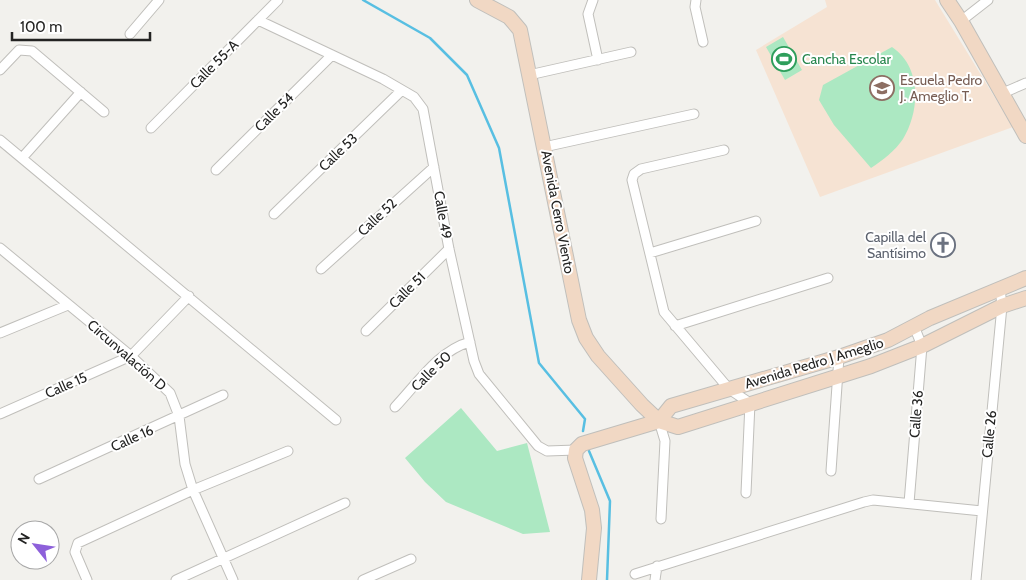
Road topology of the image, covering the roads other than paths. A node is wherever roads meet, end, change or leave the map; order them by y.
1 (159, 0) edge
2 (278, 0) edge
3 (592, 0) edge
4 (696, 0) edge
5 (946, 0) edge
6 (988, 0) edge
7 (482, 1) edge
8 (258, 20) junction
9 (961, 21) junction
10 (130, 34) dead end
11 (703, 42) dead end
12 (631, 52) dead end
13 (332, 55) junction
14 (598, 60) junction
15 (0, 70) edge
16 (529, 75) junction
17 (1026, 83) edge
18 (402, 90) junction
19 (81, 92) junction
20 (1003, 94) junction
21 (104, 112) dead end
22 (694, 114) dead end
23 (150, 128) dead end
24 (1026, 136) edge
25 (0, 140) edge
26 (544, 147) junction
27 (724, 150) dead end
28 (22, 158) junction
29 (434, 167) junction
30 (216, 170) dead end
31 (274, 214) dead end
32 (756, 221) dead end
33 (0, 248) edge
34 (449, 248) junction
35 (650, 253) junction
36 (321, 269) dead end
37 (828, 278) dead end
38 (1026, 278) edge
39 (1000, 288) junction
40 (188, 296) junction
41 (1026, 298) edge
42 (68, 305) junction
43 (1002, 306) junction
44 (675, 326) junction
45 (914, 326) junction
46 (366, 331) dead end
47 (0, 333) edge
48 (470, 342) junction
49 (922, 346) junction
50 (131, 356) junction
51 (839, 357) junction
52 (838, 376) junction
53 (729, 389) junction
54 (223, 395) dead end
55 (750, 403) junction
56 (396, 407) dead end
57 (0, 414) edge
58 (179, 416) junction
59 (336, 420) dead end
60 (659, 421) junction
61 (576, 450) junction
62 (288, 451) dead end
63 (831, 471) dead end
64 (39, 479) dead end
65 (193, 490) junction
66 (746, 493) dead end
67 (345, 503) dead end
68 (909, 503) junction
69 (982, 511) junction
70 (661, 519) dead end
71 (223, 558) junction
72 (411, 559) dead end
73 (657, 566) junction
74 (635, 574) dead end
75 (87, 580) edge
76 (176, 580) edge
77 (232, 580) edge
78 (363, 580) edge
79 (589, 580) edge
80 (655, 580) edge
81 (976, 580) edge

1 - 10 street
2 - 8 street, Calle 55-A
3 - 14 street
4 - 11 street
5 - 9 street
6 - 9 street
7 - 16 street, Avenida Cerro Viento
8 - 13 street, Calle 49
8 - 23 street, Calle 55-A
9 - 20 street
12 - 14 street
13 - 18 street, Calle 49
13 - 30 street, Calle 54
14 - 16 street
15 - 19 street
16 - 26 street, Avenida Cerro Viento
17 - 20 street
18 - 29 street, Calle 49
18 - 31 street, Calle 53
19 - 21 street
19 - 28 street
20 - 24 street
22 - 26 street
25 - 28 street
26 - 60 street, Avenida Cerro Viento
27 - 35 street
28 - 40 street
29 - 34 street, Calle 49
29 - 36 street, Calle 52
32 - 35 street
33 - 42 street, Circunvalación D
34 - 46 street, Calle 51
34 - 48 street, Calle 49
35 - 44 street
37 - 44 street
38 - 39 street, Avenida Pedro J Ameglio
39 - 43 street, Calle 26
39 - 45 street, Avenida Pedro J Ameglio
40 - 50 street
40 - 59 street
41 - 43 street, Avenida Pedro J Ameglio
42 - 47 street
42 - 50 street, Circunvalación D
43 - 49 street, Avenida Pedro J Ameglio
43 - 69 street, Calle 26
44 - 53 street
45 - 49 street, Calle 36
45 - 51 street, Avenida Pedro J Ameglio
48 - 56 street, Calle 50
48 - 61 street, Calle 49
49 - 52 street, Avenida Pedro J Ameglio
49 - 68 street, Calle 36
50 - 57 street, Calle 15
50 - 58 street, Circunvalación D
51 - 52 street
51 - 53 street, Avenida Pedro J Ameglio
52 - 55 street, Avenida Pedro J Ameglio
52 - 63 street
53 - 55 street
53 - 60 street, Avenida Pedro J Ameglio
54 - 58 street, Calle 16
55 - 60 street, Avenida Pedro J Ameglio
55 - 66 street
58 - 64 street, Calle 16
58 - 65 street, Circunvalación D
60 - 61 street, Avenida Pedro J Ameglio
60 - 70 street
61 - 79 street
62 - 65 street
65 - 71 street, Circunvalación D
65 - 75 street
67 - 71 street
68 - 69 street
68 - 73 street
69 - 81 street, Calle 26
71 - 76 street
71 - 77 street, Circunvalación D
72 - 78 street
73 - 74 street
73 - 80 street

